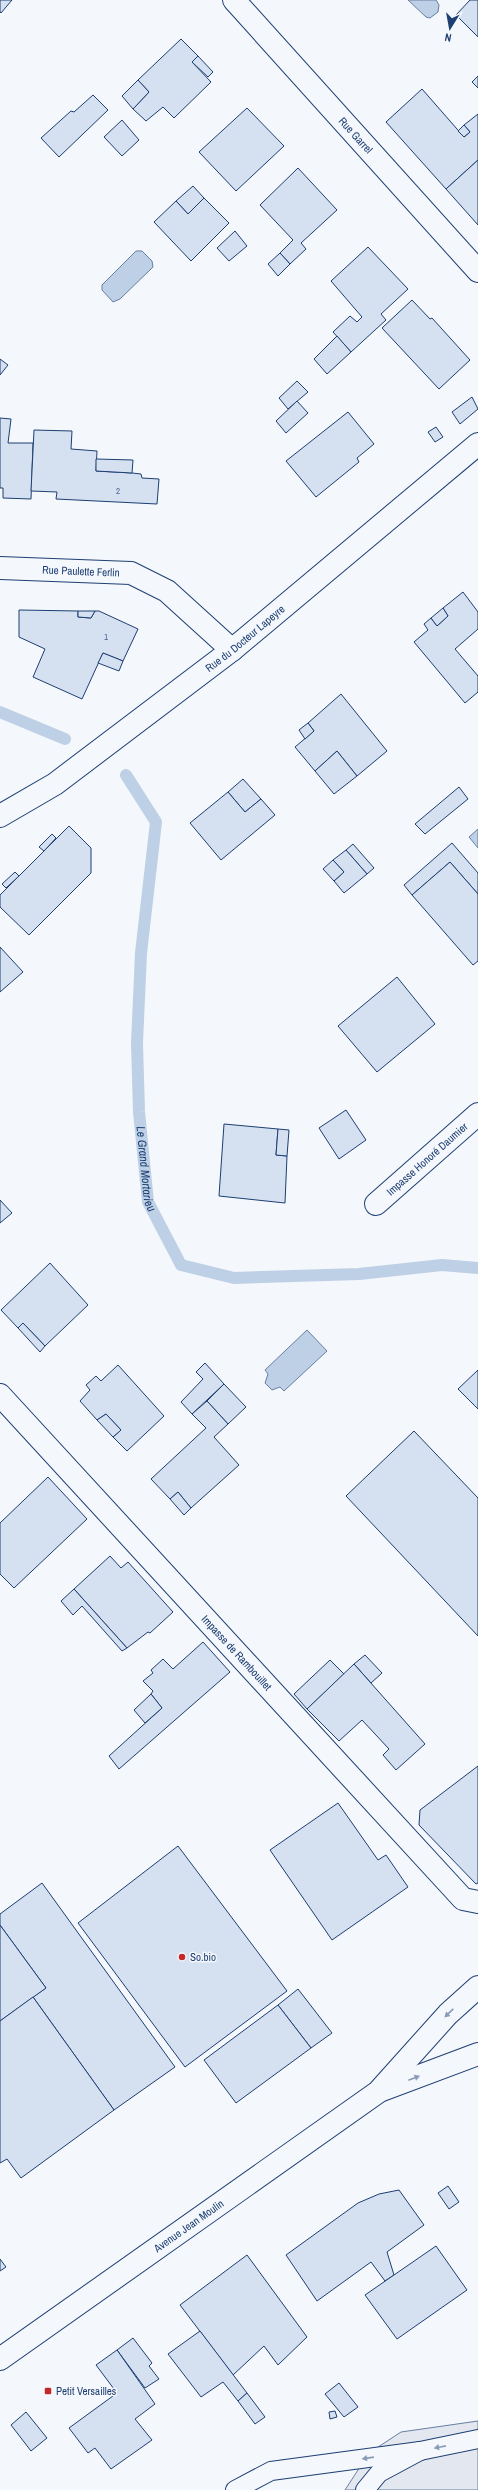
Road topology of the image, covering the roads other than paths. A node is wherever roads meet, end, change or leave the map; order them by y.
1 (234, 0) edge
2 (478, 271) edge
3 (478, 444) edge
4 (0, 568) edge
5 (232, 650) junction
6 (0, 816) edge
7 (478, 1114) edge
8 (376, 1204) dead end
9 (0, 1395) edge
10 (478, 1902) edge
11 (478, 1987) edge
12 (478, 2054) edge
13 (378, 2092) junction
14 (0, 2359) edge
15 (478, 2439) edge
16 (420, 2451) junction
17 (235, 2490) edge
18 (365, 2490) edge

1 - 2 street, Rue Garrel
3 - 5 street, Rue du Docteur Lapeyre
4 - 5 street, Rue Paulette Ferlin
5 - 6 street, Rue du Docteur Lapeyre
7 - 8 street, Impasse Honoré Daumier
9 - 10 street, Impasse de Rambouillet
11 -> 13 street, Avenue Jean Moulin
13 -> 12 street, Avenue Jean Moulin
13 - 14 street, Avenue Jean Moulin
15 -> 16 lane
16 -> 17 lane
16 - 18 lane

